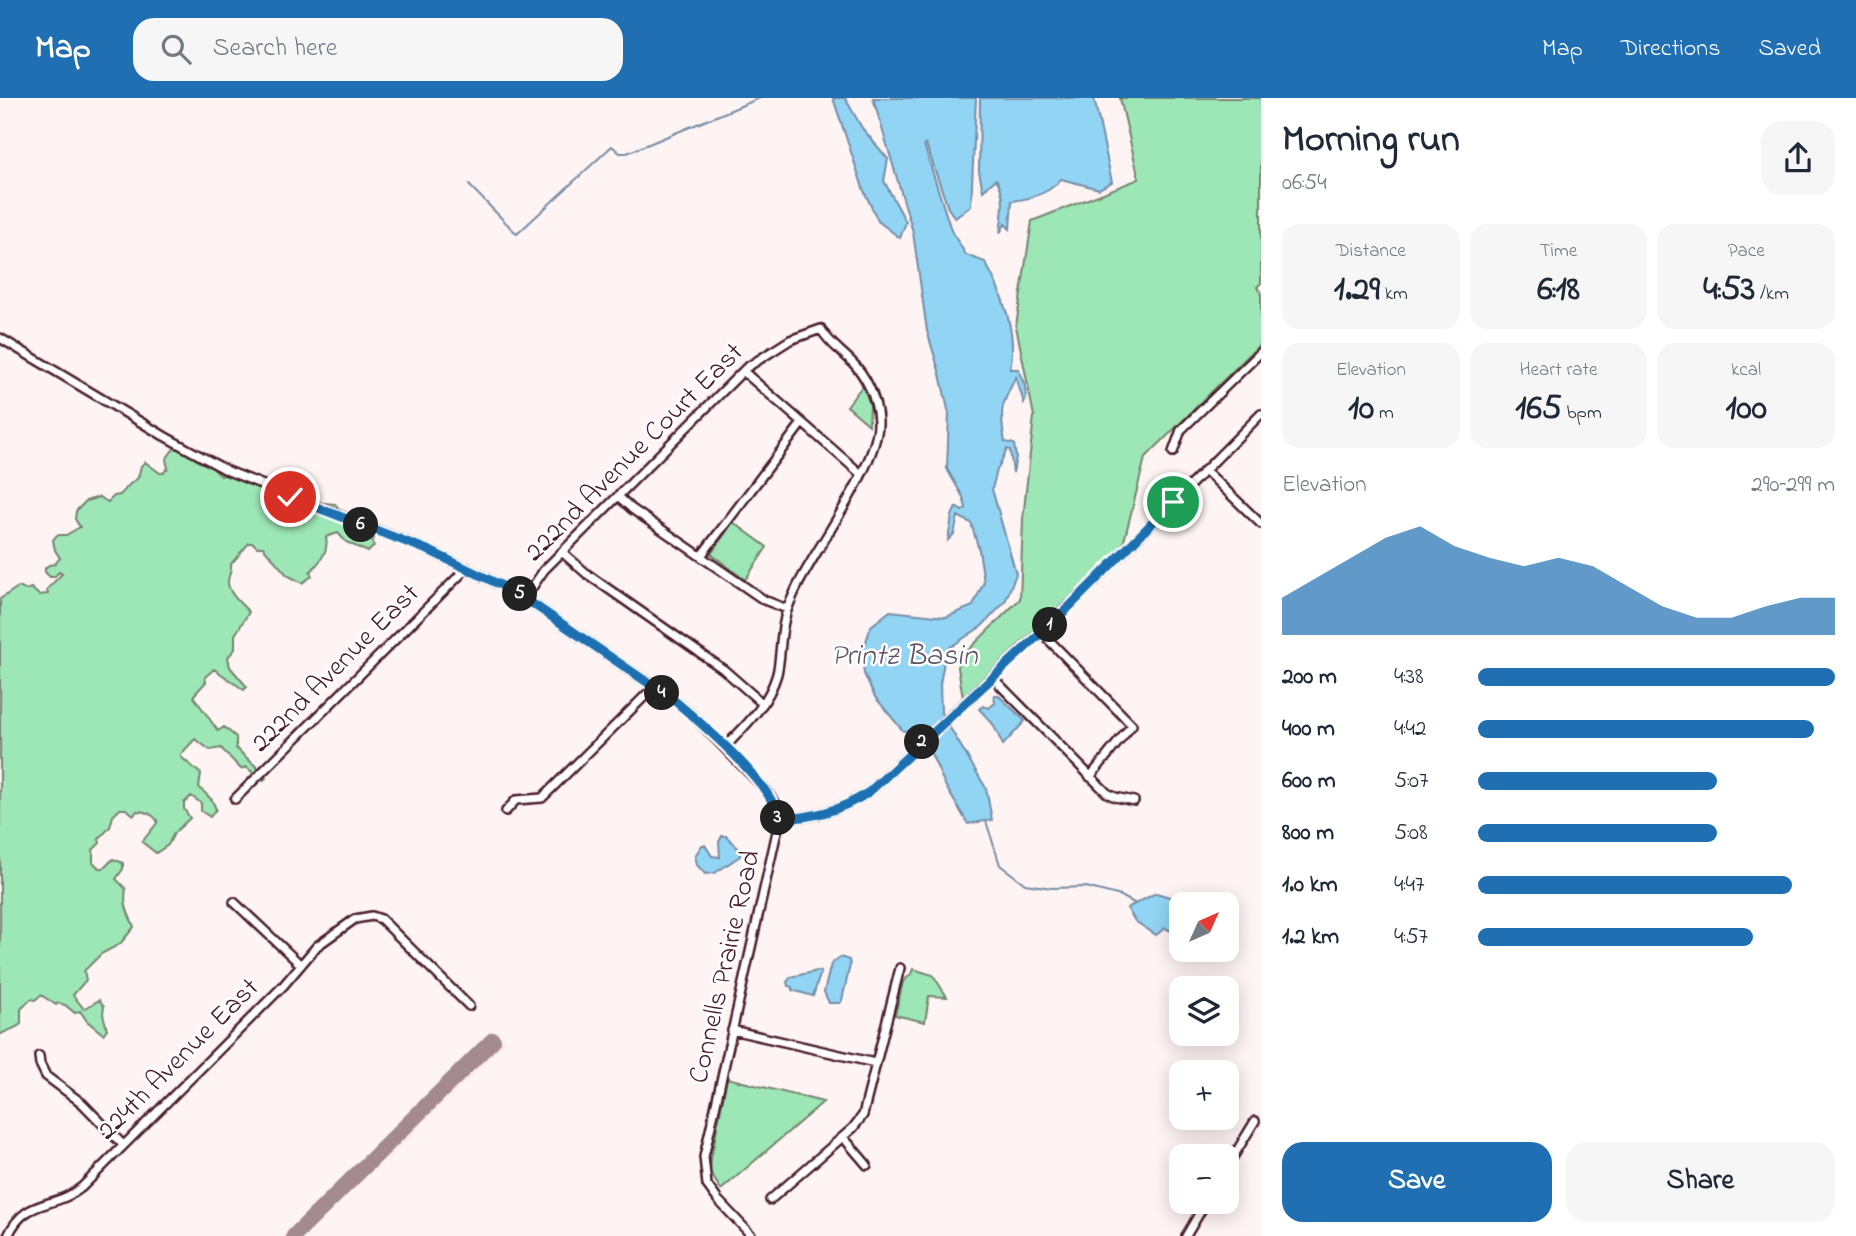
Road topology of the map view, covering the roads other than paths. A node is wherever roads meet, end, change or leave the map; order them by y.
1 (0, 338) edge
2 (1261, 352) edge
3 (743, 371) junction
4 (1261, 414) edge
5 (802, 423) junction
6 (1173, 452) dead end
7 (1205, 470) junction
8 (861, 474) junction
9 (618, 496) junction
10 (1261, 524) edge
11 (562, 552) junction
12 (701, 556) junction
13 (467, 568) junction
14 (525, 598) junction
15 (787, 609) junction
16 (1042, 632) junction
17 (993, 678) junction
18 (654, 687) junction
19 (763, 704) junction
20 (725, 747) junction
21 (1090, 777) junction
22 (236, 799) dead end
23 (1134, 801) dead end
24 (506, 811) dead end
25 (778, 820) junction
26 (234, 902) dead end
27 (301, 965) junction
28 (900, 968) dead end
29 (469, 1006) dead end
30 (732, 1030) junction
31 (39, 1056) dead end
32 (875, 1063) junction
33 (1255, 1121) dead end
34 (843, 1137) junction
35 (123, 1145) junction
36 (1239, 1147) edge
37 (867, 1165) dead end
38 (770, 1200) dead end
39 (1199, 1214) edge
40 (8, 1236) edge
41 (752, 1236) edge
42 (1186, 1236) edge

1 - 13 street, Connells Prairie Road
2 - 6 street
3 - 5 street
3 - 8 street, 222nd Avenue Court East
3 - 9 street, 222nd Avenue Court East
4 - 7 street
5 - 8 street
5 - 12 street
7 - 10 street
7 - 16 street
8 - 15 street
9 - 11 street, 222nd Avenue Court East
9 - 12 street
11 - 14 street, 222nd Avenue Court East
11 - 19 street
12 - 15 street
13 - 14 street, Connells Prairie Road
13 - 22 street, 222nd Avenue East
14 - 18 street, Connells Prairie Road
15 - 19 street
16 - 17 street
16 - 21 street
17 - 21 street
17 - 25 street
18 - 20 street, Connells Prairie Road
18 - 24 street
19 - 20 street
20 - 25 street, Connells Prairie Road
21 - 23 street
25 - 30 street, Connells Prairie Road
26 - 27 street
27 - 29 street, 224th Avenue East
27 - 35 street, 224th Avenue East
28 - 32 street
30 - 32 street
30 - 41 street, Connells Prairie Road
31 - 35 street
32 - 34 street
33 - 36 street
34 - 37 street
34 - 38 street
35 - 40 street, 224th Avenue East
39 - 42 street

